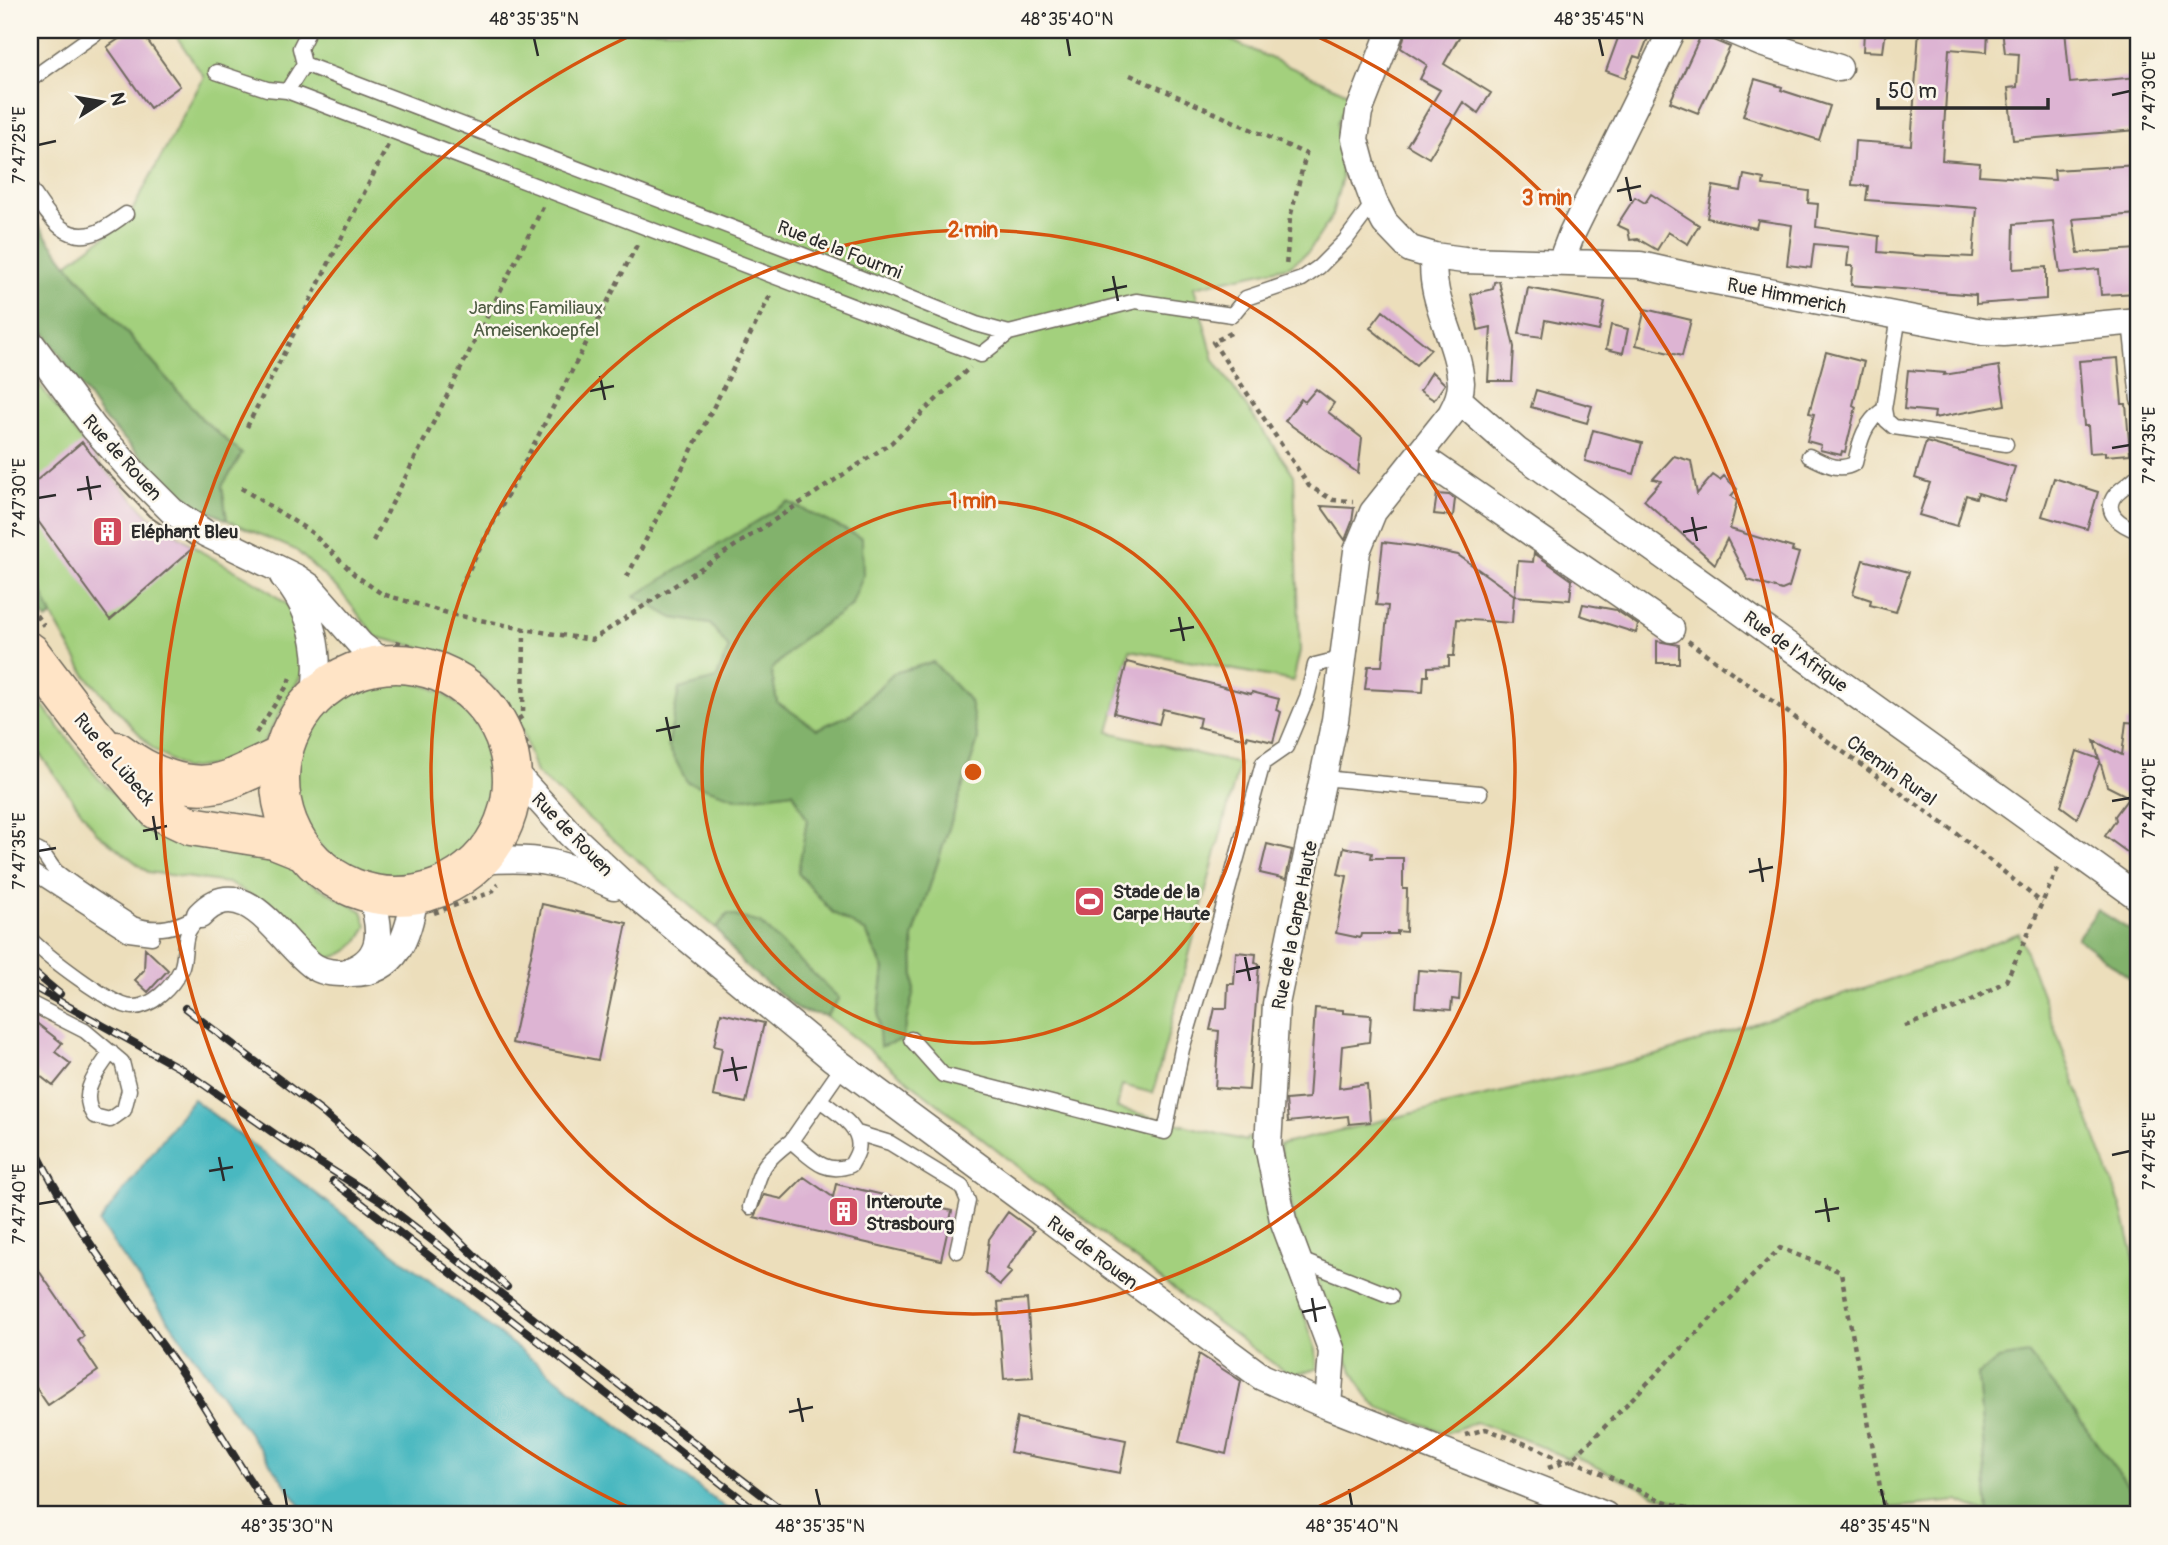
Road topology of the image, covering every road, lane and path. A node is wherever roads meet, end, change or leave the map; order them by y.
1 (100, 30) edge
2 (309, 30) edge
3 (1391, 30) edge
4 (1672, 30) edge
5 (1730, 30) edge
6 (304, 64) junction
7 (1839, 68) dead end
8 (216, 72) dead end
9 (1130, 75) dead end
10 (30, 80) edge
11 (287, 92) junction
12 (395, 132) junction
13 (30, 188) edge
14 (551, 192) junction
15 (1374, 202) junction
16 (125, 214) dead end
17 (646, 228) junction
18 (1434, 256) junction
19 (1561, 262) junction
20 (779, 279) junction
21 (1285, 285) junction
22 (1232, 315) junction
23 (1899, 316) junction
24 (2134, 321) edge
25 (1009, 333) junction
26 (30, 342) edge
27 (981, 355) junction
28 (1458, 399) junction
29 (2138, 400) edge
30 (1884, 409) junction
31 (247, 427) dead end
32 (2006, 444) dead end
33 (1420, 456) junction
34 (1809, 456) dead end
35 (2138, 475) edge
36 (241, 488) dead end
37 (1381, 503) junction
38 (2138, 531) edge
39 (373, 541) dead end
40 (275, 567) junction
41 (627, 577) dead end
42 (460, 587) dead end
43 (30, 607) edge
44 (524, 629) junction
45 (1671, 629) joint
46 (37, 640) edge
47 (387, 652) junction
48 (1343, 658) junction
49 (303, 683) junction
50 (509, 725) junction
51 (90, 731) junction
52 (267, 747) junction
53 (521, 762) junction
54 (1323, 778) junction
55 (1479, 793) dead end
56 (2068, 846) junction
57 (30, 849) edge
58 (304, 851) junction
59 (518, 858) junction
60 (481, 861) junction
61 (30, 870) edge
62 (371, 894) junction
63 (636, 897) junction
64 (2138, 897) edge
65 (2042, 903) junction
66 (412, 909) junction
67 (194, 924) junction
68 (30, 939) edge
69 (344, 973) junction
70 (30, 1003) edge
71 (1905, 1026) dead end
72 (911, 1039) dead end
73 (111, 1052) dead end
74 (844, 1066) junction
75 (820, 1100) junction
76 (857, 1133) junction
77 (791, 1141) junction
78 (750, 1207) dead end
79 (957, 1251) dead end
80 (1297, 1258) junction
81 (1391, 1296) dead end
82 (1328, 1406) junction
83 (1427, 1445) junction
84 (1565, 1462) dead end
85 (2138, 1510) edge
86 (1605, 1515) edge
87 (1708, 1515) edge
88 (1871, 1515) edge
89 (1991, 1515) edge

1 - 10 lane
2 - 6 lane
3 - 15 street
4 - 19 street
5 - 7 street
6 - 11 lane
6 - 25 lane, Rue de la Fourmi
8 - 11 lane
9 - 21 path
11 - 12 lane
12 - 14 lane
12 - 31 path
13 - 16 lane
14 - 17 lane
14 - 39 path
15 - 18 street
15 - 21 lane
17 - 20 lane
17 - 42 path
18 - 19 street, Rue Himmerich
18 - 28 street
19 - 23 street, Rue Himmerich
20 - 27 lane
20 - 41 path
21 - 22 lane
22 - 25 lane, Rue de la Fourmi
22 - 37 path
23 - 24 street, Rue Himmerich
23 - 30 lane
24 - 29 lane
25 - 27 lane
26 - 40 street, Rue de Rouen
27 - 44 path
28 - 33 street, Rue de la Carpe Haute
28 - 56 street, Rue de l'Afrique
30 - 32 lane
30 - 34 lane
33 - 37 street, Rue de la Carpe Haute
33 - 45 street
35 - 38 lane
36 - 44 path
37 - 48 street, Rue de la Carpe Haute
40 - 47 street, Rue de Rouen
40 - 49 street, Rue de Rouen
43 - 46 path
44 - 50 path
45 - 65 path, Chemin Rural
46 - 51 main road, Rue de Lübeck
47 - 49 main road
47 - 50 main road
47 - 50 path
48 - 54 street, Rue de la Carpe Haute
48 - 72 lane
49 - 52 main road
49 - 52 path
50 - 53 path
50 - 53 main road
51 - 52 main road
51 - 58 main road, Rue de Lübeck
52 - 58 main road
53 - 60 main road
53 - 63 street, Rue de Rouen
54 - 55 lane
54 - 80 street, Rue de la Carpe Haute
56 - 64 street, Rue de l'Afrique
56 - 65 path
57 - 67 lane
58 - 62 main road
59 - 60 street, Rue de Rouen
59 - 63 street, Rue de Rouen
59 - 66 path
60 - 66 main road
61 - 67 lane
62 - 66 main road
62 - 69 street
63 - 74 street, Rue de Rouen
65 - 71 path
66 - 69 street
67 - 68 lane
67 - 69 street
70 - 73 lane
74 - 75 lane
74 - 82 street, Rue de Rouen
75 - 76 lane
75 - 77 lane
76 - 77 lane
76 - 79 lane
77 - 78 lane
80 - 81 lane
80 - 82 street, Rue de la Carpe Haute
82 - 83 street, Rue de Rouen
83 - 84 path
83 - 86 street, Rue de Rouen
85 - 89 path
87 - 88 path

